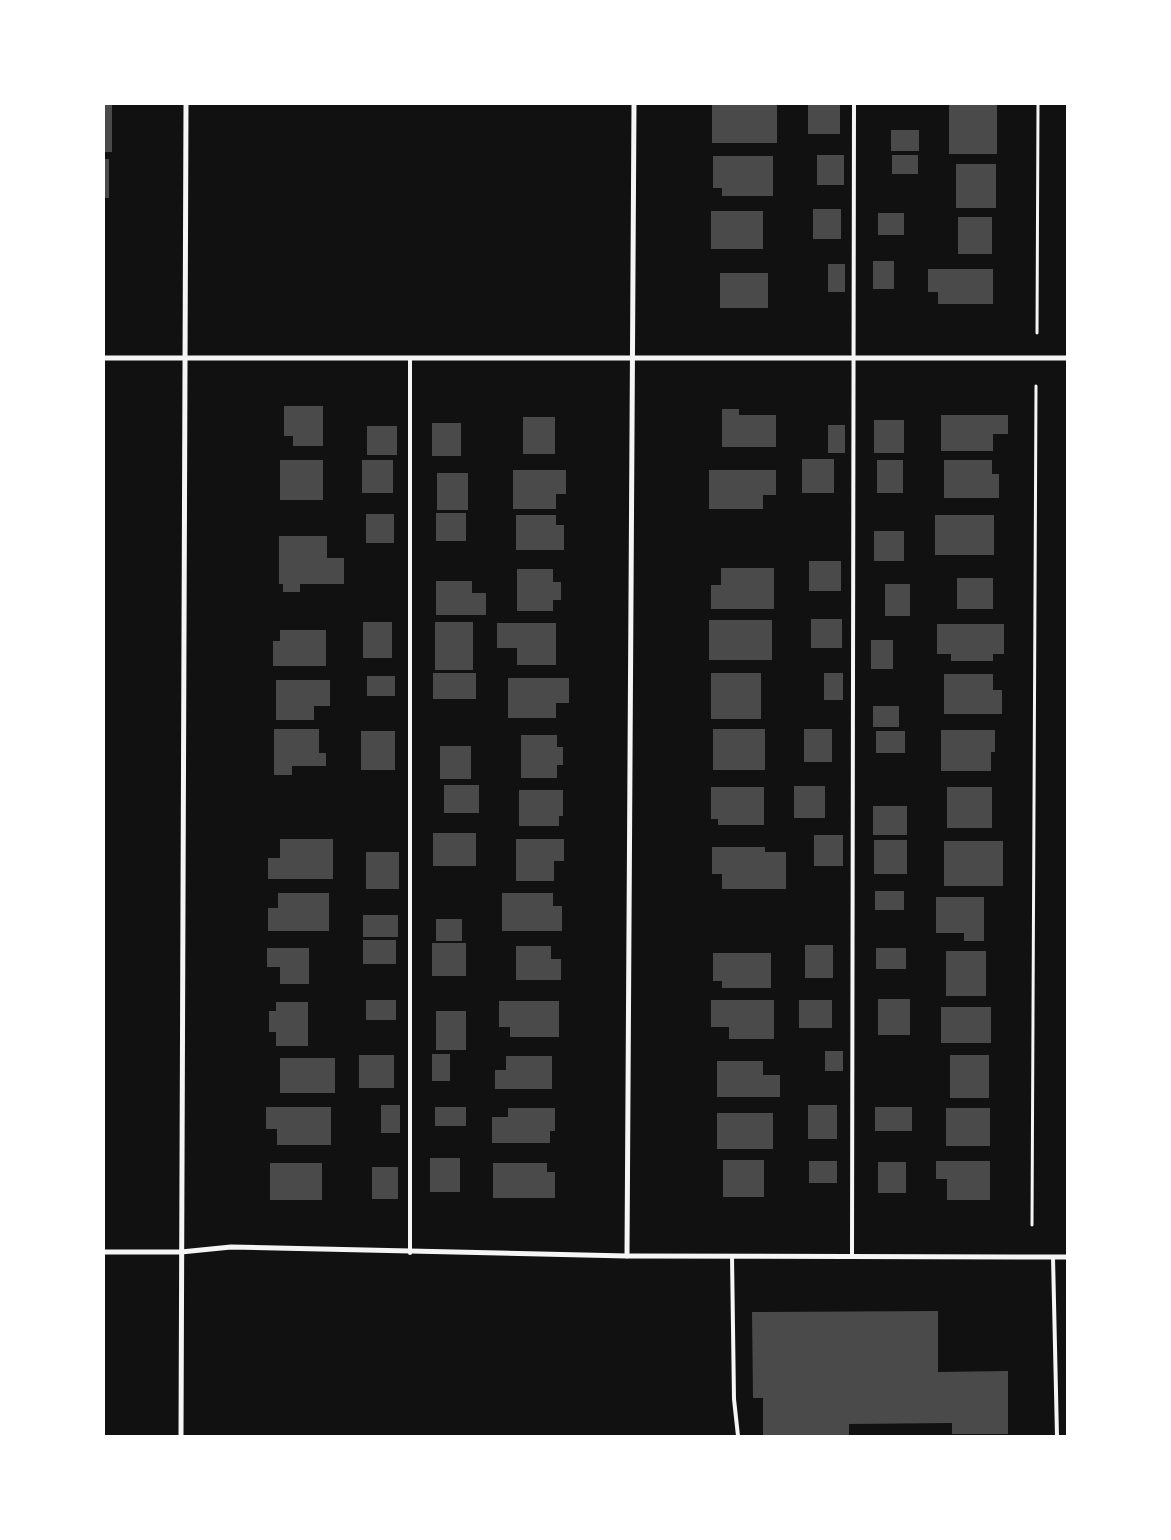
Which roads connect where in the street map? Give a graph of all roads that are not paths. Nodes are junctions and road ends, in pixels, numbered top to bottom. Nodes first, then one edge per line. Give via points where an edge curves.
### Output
1 (186, 104) edge
2 (634, 104) edge
3 (854, 104) edge
4 (104, 358) edge
5 (185, 358) junction
6 (410, 358) junction
7 (632, 358) junction
8 (855, 358) junction
9 (1067, 358) edge
10 (104, 1252) edge
11 (181, 1252) junction
12 (410, 1253) junction
13 (627, 1256) junction
14 (732, 1256) junction
15 (852, 1256) junction
16 (1053, 1257) junction
17 (1067, 1257) edge
18 (180, 1436) edge
19 (738, 1436) edge
20 (1057, 1436) edge

1 - 5 street
2 - 7 street
3 - 8 lane
4 - 5 street
5 - 6 street
5 - 11 street
6 - 7 street
6 - 12 lane
7 - 8 street
7 - 13 street
8 - 9 street
8 - 15 lane
10 - 11 street
11 - 12 street via 231,1247
11 - 18 street
12 - 13 street
13 - 14 street
14 - 15 street
14 - 19 lane via 734,1399
15 - 16 street
16 - 17 street
16 - 20 lane

